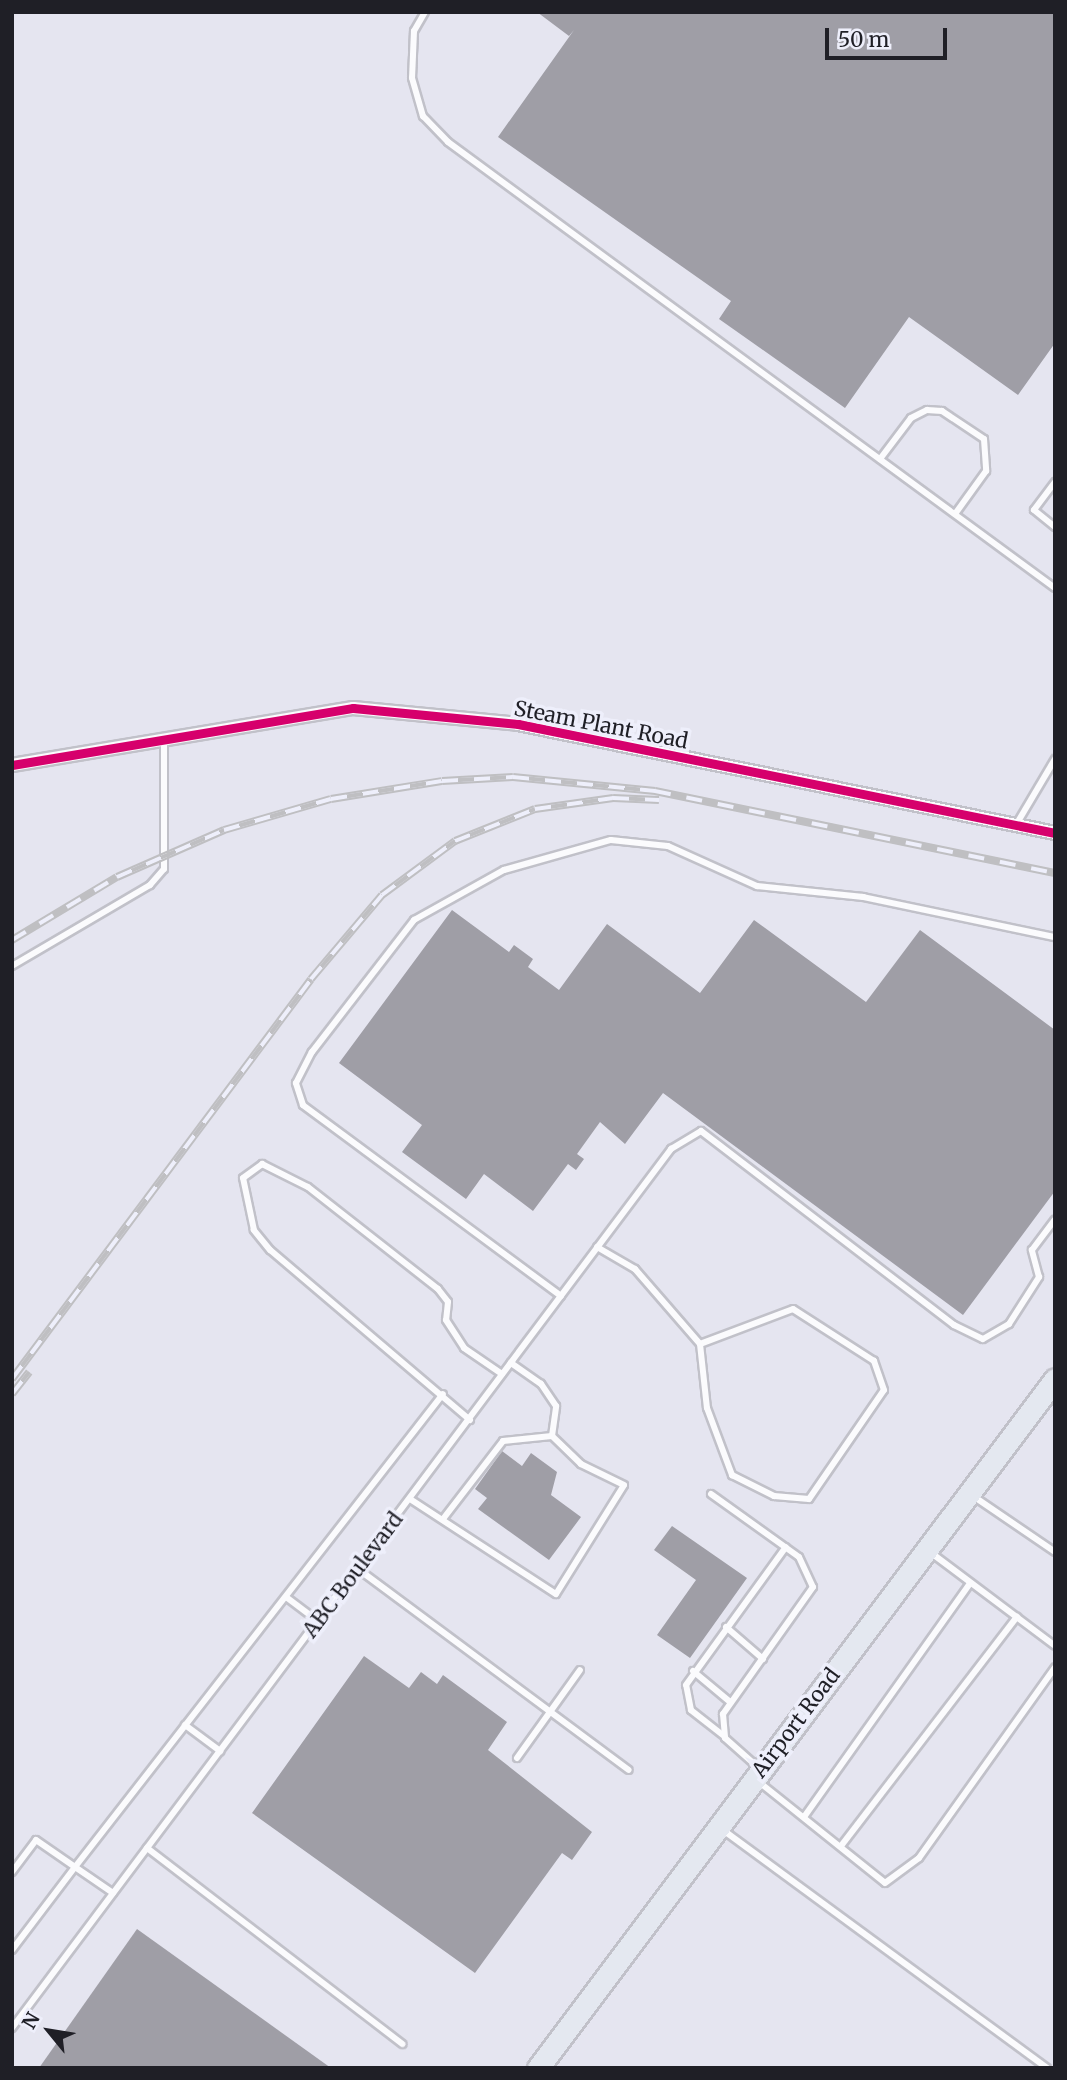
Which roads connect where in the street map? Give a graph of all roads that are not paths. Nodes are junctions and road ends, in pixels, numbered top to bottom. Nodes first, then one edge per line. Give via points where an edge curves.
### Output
1 (425, 12) edge
2 (880, 459) junction
3 (1055, 482) edge
4 (955, 514) junction
5 (1055, 527) edge
6 (1055, 588) edge
7 (164, 737) junction
8 (1055, 759) edge
9 (12, 765) edge
10 (1016, 825) junction
11 (1055, 833) edge
12 (1055, 937) edge
13 (12, 966) edge
14 (1055, 1220) edge
15 (597, 1247) junction
16 (561, 1296) junction
17 (700, 1344) junction
18 (511, 1363) junction
19 (502, 1374) junction
20 (1055, 1378) edge
21 (443, 1394) junction
22 (470, 1420) junction
23 (552, 1436) junction
24 (969, 1493) junction
25 (711, 1494) dead end
26 (410, 1499) junction
27 (443, 1519) junction
28 (786, 1548) junction
29 (926, 1549) junction
30 (1055, 1552) edge
31 (358, 1569) junction
32 (971, 1583) junction
33 (286, 1597) junction
34 (1017, 1617) junction
35 (318, 1621) junction
36 (726, 1627) junction
37 (1055, 1646) edge
38 (762, 1658) junction
39 (1055, 1667) edge
40 (580, 1670) dead end
41 (693, 1671) junction
42 (729, 1701) junction
43 (551, 1712) junction
44 (186, 1725) junction
45 (725, 1738) junction
46 (220, 1751) junction
47 (517, 1758) dead end
48 (629, 1770) dead end
49 (758, 1775) junction
50 (804, 1817) junction
51 (719, 1827) junction
52 (841, 1846) junction
53 (147, 1848) junction
54 (75, 1867) junction
55 (12, 1872) edge
56 (113, 1893) junction
57 (12, 1950) edge
58 (12, 2028) edge
59 (402, 2044) dead end
60 (538, 2068) edge
61 (1047, 2068) edge

1 - 2 lane via 414,31 412,78 423,116 448,142
2 - 4 lane
2 - 4 lane via 911,418 927,410 942,411 984,439 986,471
3 - 5 lane via 1034,510
4 - 6 lane
7 - 9 street, Steam Plant Road
7 - 10 street, Steam Plant Road via 353,708 518,724
7 - 13 lane via 159,801 164,869 150,885
8 - 10 lane
10 - 11 street, Steam Plant Road
12 - 16 lane via 863,897 757,886 668,846 611,840 504,870 414,920 312,1052 296,1083 303,1105
14 - 15 lane, ABC Boulevard via 1032,1250 1039,1277 1009,1324 983,1339 954,1325 701,1131 671,1149
15 - 16 lane, ABC Boulevard
15 - 17 lane via 635,1269
16 - 18 lane, ABC Boulevard
17 - 17 lane via 707,1408 732,1475 774,1496 809,1499 884,1390 874,1361 793,1309
18 - 19 lane, ABC Boulevard
18 - 23 lane via 541,1384 556,1406
19 - 21 lane via 464,1348 446,1320 448,1302 439,1289 308,1187 261,1164 243,1178 254,1230 270,1250
19 - 22 lane, ABC Boulevard
20 - 24 highway, Airport Road
21 - 22 lane
21 - 33 lane
22 - 26 lane, ABC Boulevard
23 - 27 lane via 503,1441
23 - 27 lane via 581,1464 624,1485 556,1594
24 - 29 highway, Airport Road
24 - 30 lane
25 - 28 lane
26 - 27 lane
26 - 31 lane, ABC Boulevard
28 - 36 lane
28 - 38 lane via 799,1557 813,1587
29 - 32 lane
29 - 49 highway, Airport Road
31 - 35 lane, ABC Boulevard
31 - 43 lane
32 - 34 lane
32 - 50 lane
33 - 35 lane
33 - 44 lane
34 - 37 lane
34 - 52 lane
35 - 46 lane, ABC Boulevard
36 - 38 lane
36 - 41 lane
38 - 42 lane
39 - 52 lane via 919,1858 885,1883
40 - 43 lane
41 - 42 lane
41 - 45 lane via 685,1699
42 - 45 lane
43 - 47 lane
43 - 48 lane
44 - 46 lane
44 - 54 lane
45 - 49 lane
46 - 53 lane, ABC Boulevard
49 - 50 lane
49 - 51 highway, Airport Road
50 - 52 lane
51 - 60 highway, Airport Road
51 - 61 lane
53 - 56 lane, ABC Boulevard
53 - 59 lane
54 - 55 lane via 36,1840
54 - 56 lane
54 - 57 lane
56 - 58 lane, ABC Boulevard

